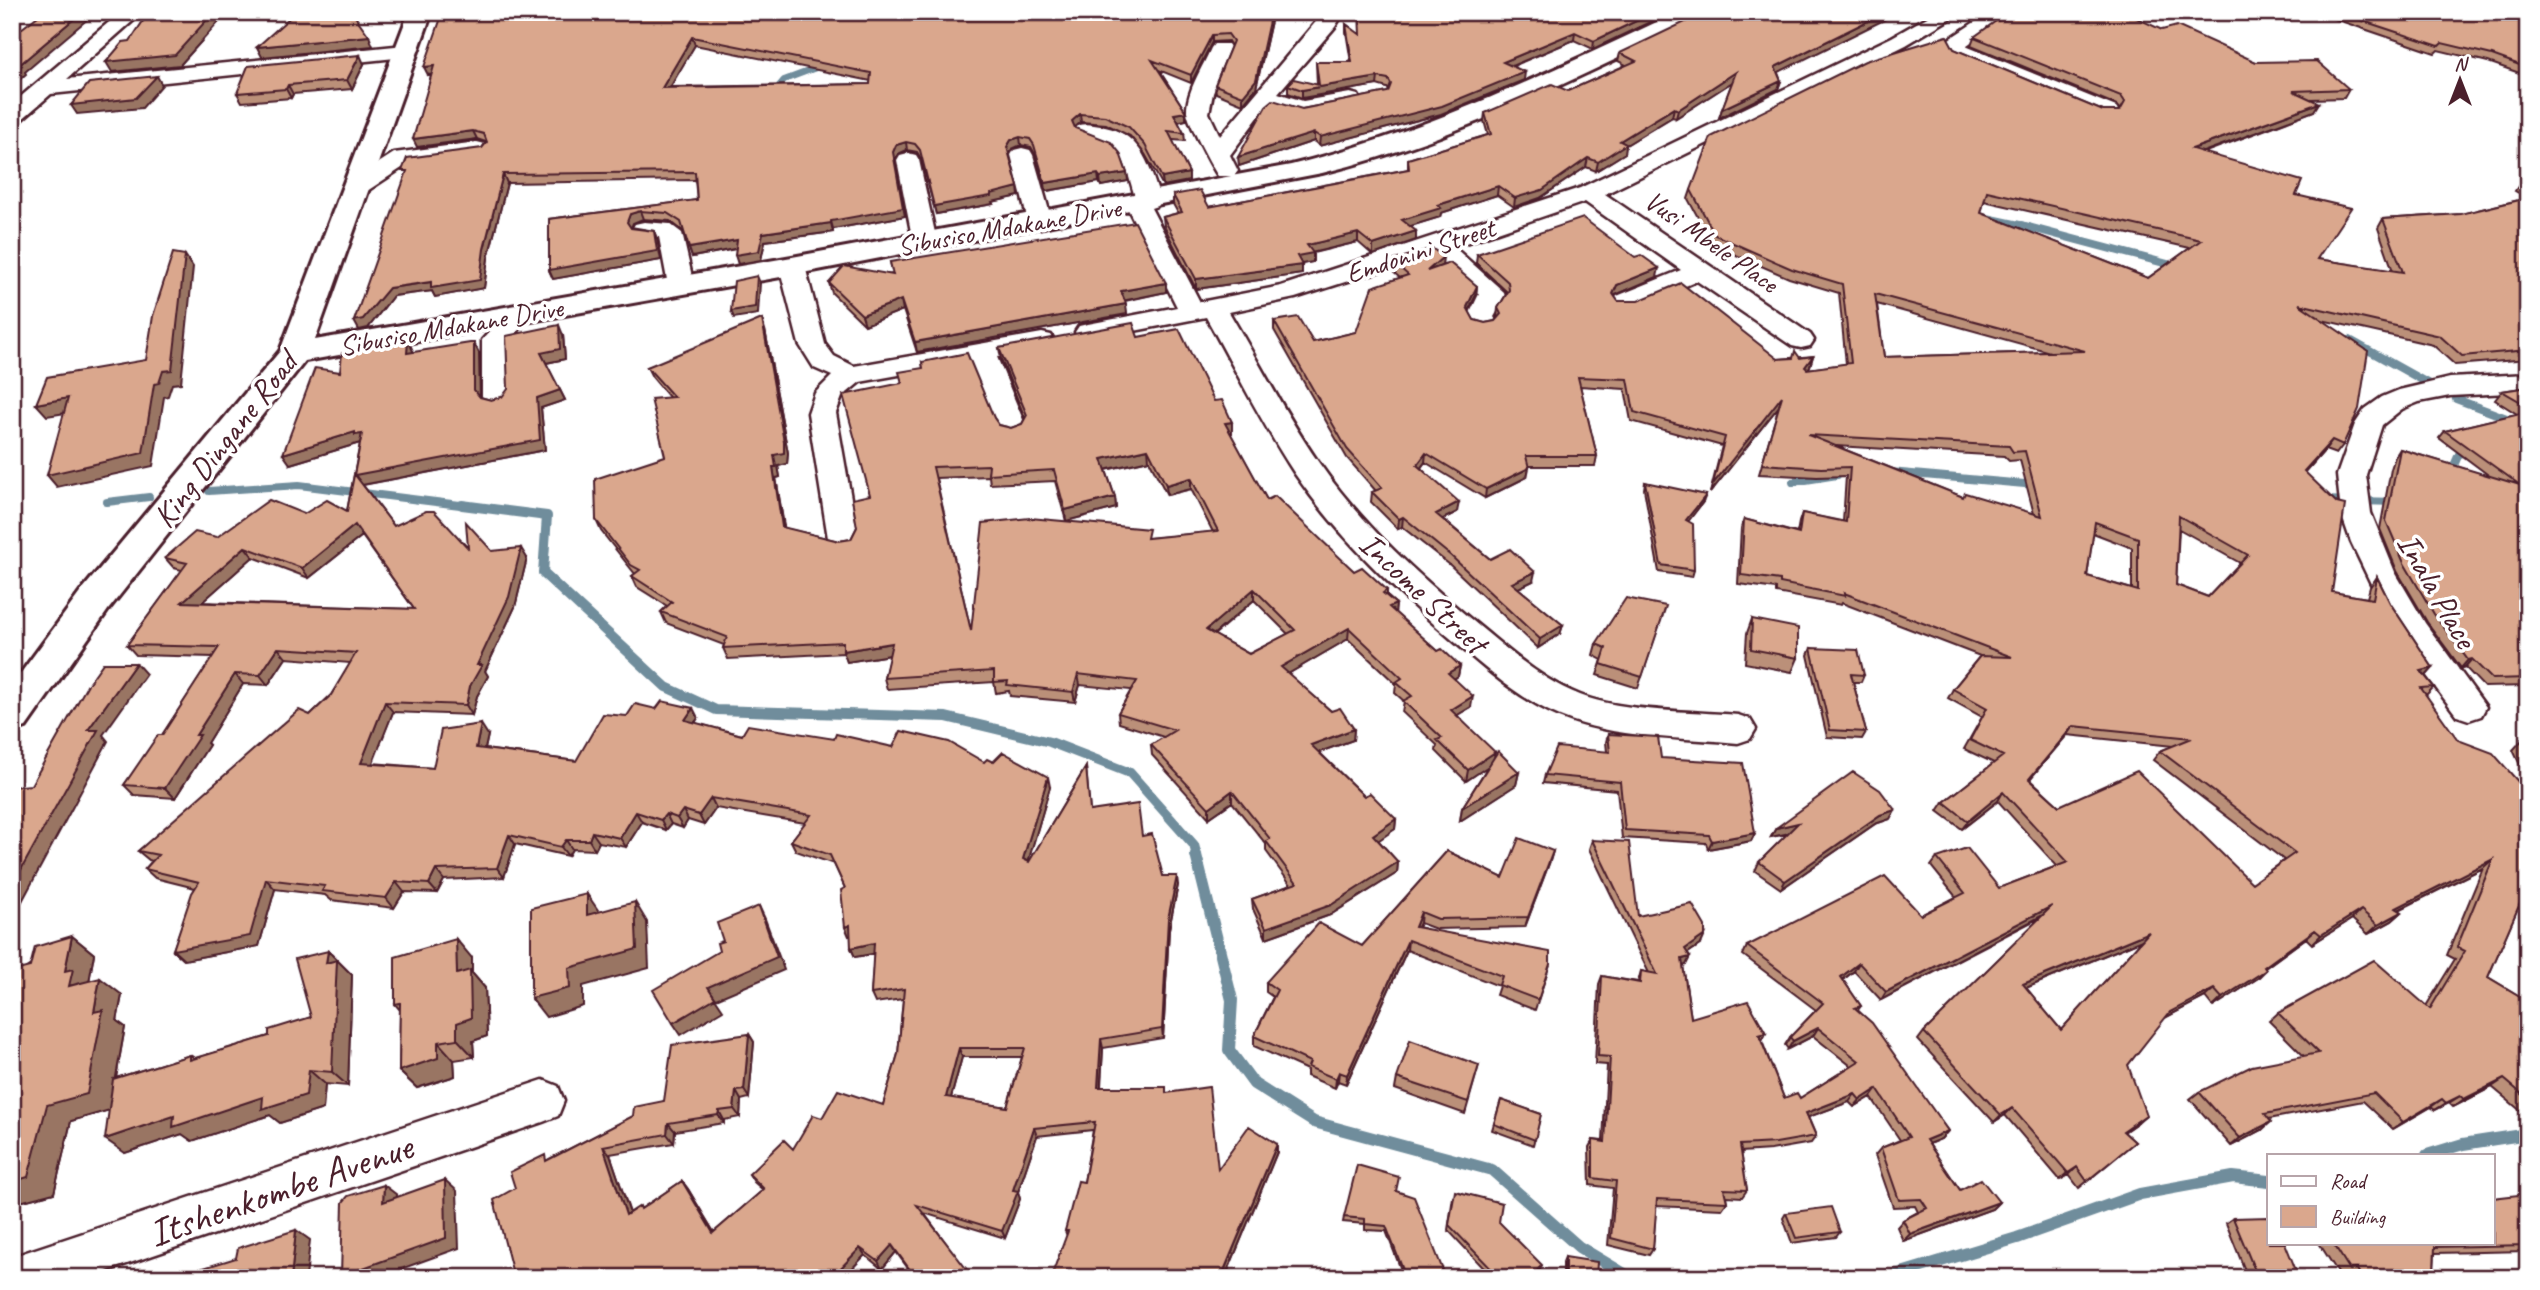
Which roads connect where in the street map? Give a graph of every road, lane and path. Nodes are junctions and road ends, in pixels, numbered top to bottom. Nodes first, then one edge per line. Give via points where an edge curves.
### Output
1 (133, 12) edge
2 (421, 12) edge
3 (1334, 12) edge
4 (1697, 12) edge
5 (1951, 12) edge
6 (2004, 12) edge
7 (1221, 47) edge
8 (405, 51) junction
9 (46, 88) junction
10 (1264, 95) junction
11 (1365, 96) edge
12 (2108, 112) edge
13 (12, 116) edge
14 (1086, 130) edge
15 (477, 149) edge
16 (1022, 155) dead end
17 (1217, 156) junction
18 (908, 160) dead end
19 (1235, 185) junction
20 (356, 188) junction
21 (1588, 193) junction
22 (1143, 202) junction
23 (1040, 221) junction
24 (644, 229) edge
25 (925, 242) junction
26 (1437, 245) junction
27 (792, 266) junction
28 (1700, 271) junction
29 (681, 285) junction
30 (1626, 302) edge
31 (1204, 311) junction
32 (521, 313) junction
33 (1484, 322) edge
34 (1801, 340) dead end
35 (981, 352) junction
36 (295, 353) junction
37 (850, 375) junction
38 (2528, 383) edge
39 (496, 399) edge
40 (1012, 426) edge
41 (843, 538) edge
42 (2469, 708) dead end
43 (12, 716) edge
44 (1738, 729) dead end
45 (543, 1101) dead end
46 (17, 1278) edge

1 - 9 street
2 - 8 street, King Dingane Road
3 - 10 street
4 - 19 street, Sibusiso Mdakane Drive via 1545,82 1373,152
5 - 21 street, Emdonini Street
6 - 12 street via 1956,43 1959,51
7 - 17 street via 1198,113
8 - 9 street
8 - 20 street, King Dingane Road
9 - 13 street
10 - 11 street via 1301,108
10 - 17 street
14 - 22 street, Income Street via 1110,132 1130,148
15 - 20 street via 402,158
16 - 23 street
17 - 19 street
18 - 25 street
19 - 22 street, Sibusiso Mdakane Drive
20 - 36 street, King Dingane Road
21 - 26 street, Emdonini Street
21 - 28 street, Vusi Mbele Place
22 - 23 street, Sibusiso Mdakane Drive
22 - 31 street, Income Street
23 - 25 street, Sibusiso Mdakane Drive
24 - 29 street via 670,233
25 - 27 street, Sibusiso Mdakane Drive
26 - 31 street, Emdonini Street via 1328,281
26 - 33 street via 1491,292 1481,317
27 - 29 street, Sibusiso Mdakane Drive
27 - 37 street via 812,344 824,362
28 - 30 street
28 - 34 street, Vusi Mbele Place
29 - 32 street, Sibusiso Mdakane Drive
31 - 35 street, Emdonini Street
31 - 44 street, Income Street via 1329,498 1428,602 1513,673 1573,707 1611,717
32 - 36 street, Sibusiso Mdakane Drive
32 - 39 street via 495,340
35 - 37 street, Emdonini Street
35 - 40 street
36 - 43 street, King Dingane Road via 95,600
37 - 41 street via 829,393 822,413
38 - 42 street, Inala Place via 2472,384 2402,398 2378,412 2365,429 2351,480 2363,531 2388,590
45 - 46 street, Itshenkombe Avenue

